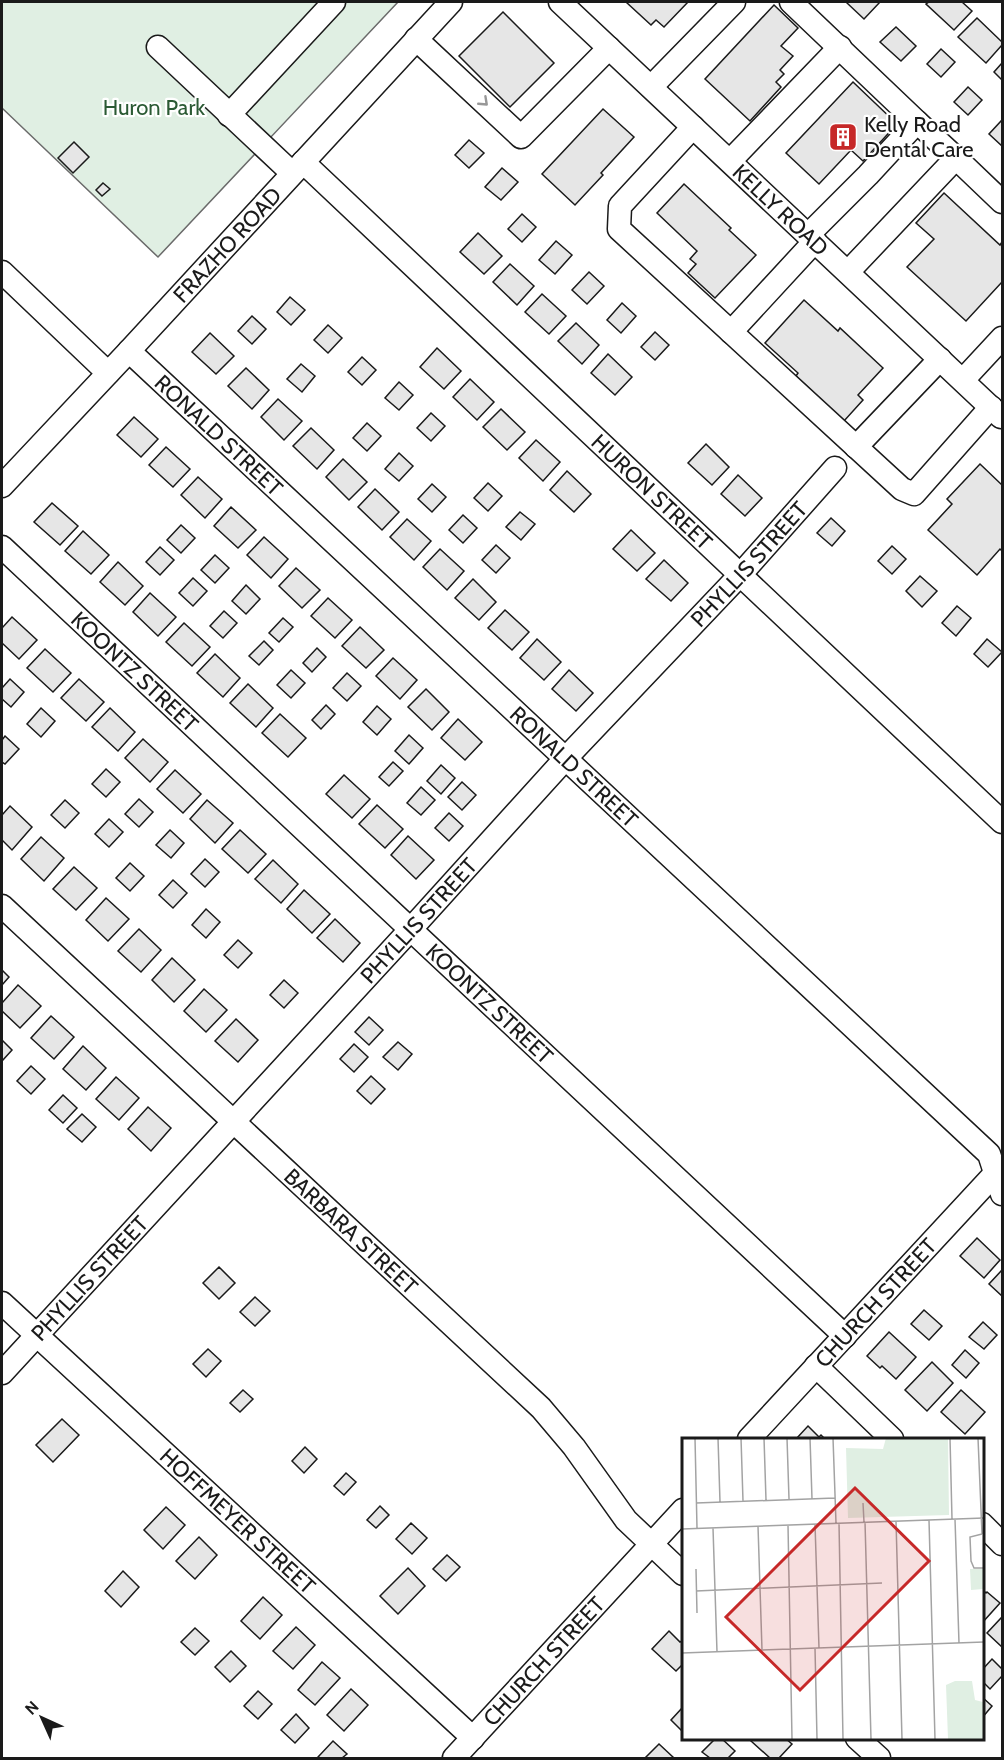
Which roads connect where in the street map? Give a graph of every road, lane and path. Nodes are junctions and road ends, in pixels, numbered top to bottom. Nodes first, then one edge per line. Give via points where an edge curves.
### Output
1 (334, 2) edge
2 (452, 2) edge
3 (560, 2) edge
4 (734, 2) edge
5 (791, 2) edge
6 (416, 39) junction
7 (158, 47) dead end
8 (840, 47) junction
9 (609, 48) junction
10 (651, 87) junction
11 (229, 115) junction
12 (917, 122) junction
13 (693, 127) junction
14 (956, 158) junction
15 (730, 161) junction
16 (297, 167) junction
17 (1002, 202) edge
18 (811, 238) junction
19 (2, 272) edge
20 (848, 272) junction
21 (731, 332) junction
22 (1002, 338) edge
23 (129, 351) junction
24 (940, 359) junction
25 (108, 373) junction
26 (963, 380) junction
27 (997, 412) edge
28 (856, 447) junction
29 (835, 468) dead end
30 (2, 486) edge
31 (2, 547) edge
32 (740, 574) junction
33 (565, 759) junction
34 (1002, 822) edge
35 (2, 906) edge
36 (410, 930) junction
37 (232, 1121) junction
38 (1000, 1178) edge
39 (2, 1303) edge
40 (35, 1335) junction
41 (845, 1336) junction
42 (816, 1366) junction
43 (2, 1373) edge
44 (750, 1438) edge
45 (891, 1438) edge
46 (682, 1511) edge
47 (983, 1526) edge
48 (1002, 1544) edge
49 (651, 1545) junction
50 (682, 1573) edge
51 (473, 1738) junction
52 (859, 1739) edge
53 (454, 1758) edge
54 (879, 1758) edge

1 - 11 street
2 - 6 street, FRAZHO ROAD
3 - 9 street, KELLY ROAD
4 - 10 street
5 - 8 street
6 -> 9 street via 521,138
6 - 16 street, FRAZHO ROAD
7 - 11 street, HURON STREET
8 - 12 street
8 - 15 street
9 - 10 street, KELLY ROAD
10 - 13 street, KELLY ROAD
11 - 16 street, HURON STREET
12 - 14 street
12 - 18 street
13 - 15 street, KELLY ROAD
13 - 21 street via 620,207 619,229
14 - 17 street
14 - 20 street
15 - 18 street, KELLY ROAD
16 - 23 street, FRAZHO ROAD
16 - 32 street, HURON STREET
18 - 20 street, KELLY ROAD
18 - 21 street
19 - 25 street
20 - 24 street, KELLY ROAD
21 - 28 street
22 - 26 street
23 - 25 street, FRAZHO ROAD
23 - 33 street, RONALD STREET
24 - 26 street, KELLY ROAD
24 - 28 street
25 - 30 street, FRAZHO ROAD
26 - 27 street, KELLY ROAD
27 - 28 street via 914,494 902,489
29 - 32 street, PHYLLIS STREET
31 - 36 street, KOONTZ STREET
32 - 33 street, PHYLLIS STREET
32 - 34 street, HURON STREET
33 - 36 street, PHYLLIS STREET
33 - 38 street, RONALD STREET via 988,1154
35 - 37 street, BARBARA STREET
36 - 37 street, PHYLLIS STREET
36 - 41 street, KOONTZ STREET
37 - 40 street, PHYLLIS STREET
37 - 49 street, BARBARA STREET via 541,1408 626,1520
38 - 41 street, CHURCH STREET
39 - 40 street, HOFFMEYER STREET
40 - 43 street, PHYLLIS STREET
40 - 51 street, HOFFMEYER STREET
41 - 42 street, CHURCH STREET
42 - 44 street, CHURCH STREET
42 - 45 street
46 - 49 street, CHURCH STREET
47 - 48 street
49 - 50 street, BARBARA STREET
49 - 51 street, CHURCH STREET
51 - 53 street, CHURCH STREET
52 - 54 street

